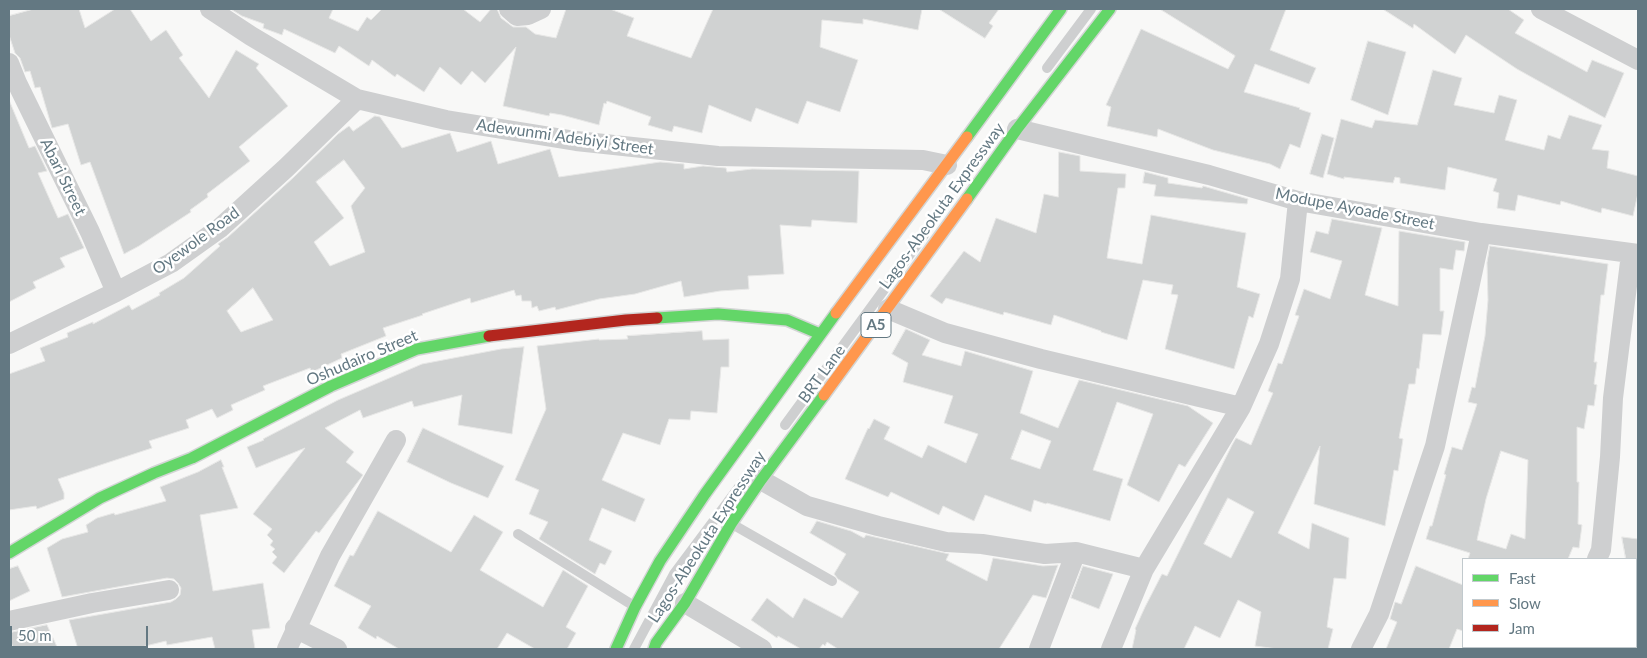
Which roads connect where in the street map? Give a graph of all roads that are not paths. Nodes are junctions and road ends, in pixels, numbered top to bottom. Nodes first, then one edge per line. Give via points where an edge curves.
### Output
1 (210, 9) edge
2 (509, 9) edge
3 (540, 9) edge
4 (1061, 9) edge
5 (1091, 9) edge
6 (1110, 9) edge
7 (1541, 9) edge
8 (1638, 60) edge
9 (9, 63) edge
10 (1040, 79) dead end
11 (356, 99) junction
12 (1017, 129) junction
13 (947, 165) junction
14 (1298, 201) junction
15 (928, 230) dead end
16 (1481, 233) junction
17 (1635, 254) edge
18 (116, 292) junction
19 (888, 309) junction
20 (820, 334) junction
21 (9, 344) edge
22 (1241, 407) junction
23 (781, 431) dead end
24 (396, 440) dead end
25 (756, 476) junction
26 (731, 524) junction
27 (518, 534) dead end
28 (1076, 552) junction
29 (9, 553) edge
30 (1597, 558) edge
31 (1144, 569) junction
32 (832, 581) dead end
33 (169, 590) dead end
34 (685, 603) junction
35 (635, 607) junction
36 (9, 621) edge
37 (296, 628) junction
38 (658, 646) edge
39 (287, 649) edge
40 (338, 649) edge
41 (616, 649) edge
42 (634, 649) edge
43 (762, 649) edge
44 (1039, 649) edge
45 (1111, 649) edge
46 (1361, 649) edge

1 - 11 street, Adewunmi Adebiyi Street
2 - 3 street via 517,16
4 - 13 main road, Lagos-Abeokuta Expressway / A5
5 - 10 lane
6 - 12 main road, Lagos-Abeokuta Expressway / A5
7 - 8 street
9 - 18 street, Abari Street
11 - 13 street, Adewunmi Adebiyi Street via 446,120 576,141 718,156 923,160
11 - 18 street, Oyewole Road via 220,228 171,263
12 - 14 street, Modupe Ayoade Street via 1209,174
12 - 19 main road, Lagos-Abeokuta Expressway / A5
13 - 20 main road, Lagos-Abeokuta Expressway / A5
14 - 16 street, Modupe Ayoade Street
14 - 22 street via 1290,280 1269,344
15 - 23 lane, BRT Lane
16 - 17 street, Modupe Ayoade Street
16 - 46 street via 1435,446 1379,614
17 - 30 street via 1613,398 1601,550
18 - 21 street, Oyewole Road
19 - 22 street via 946,333
19 - 25 main road, Lagos-Abeokuta Expressway / A5
20 - 29 main road, Oshudairo Street via 787,320 718,314 499,334 417,349 331,386 192,458 100,498
20 - 35 main road, Lagos-Abeokuta Expressway / A5 via 705,494 660,561
22 - 31 street
24 - 37 street via 330,556
25 - 26 main road, Lagos-Abeokuta Expressway / A5
25 - 28 street via 807,506 878,526 946,542 1045,554
25 - 42 lane via 674,574
26 - 32 lane
26 - 34 main road, Lagos-Abeokuta Expressway / A5
27 - 35 lane
28 - 31 street
28 - 44 street
31 - 45 street
33 - 36 street
34 - 38 main road, Lagos-Abeokuta Expressway / A5
34 - 43 street
35 - 41 main road, Lagos-Abeokuta Expressway / A5
37 - 39 street
37 - 40 street

